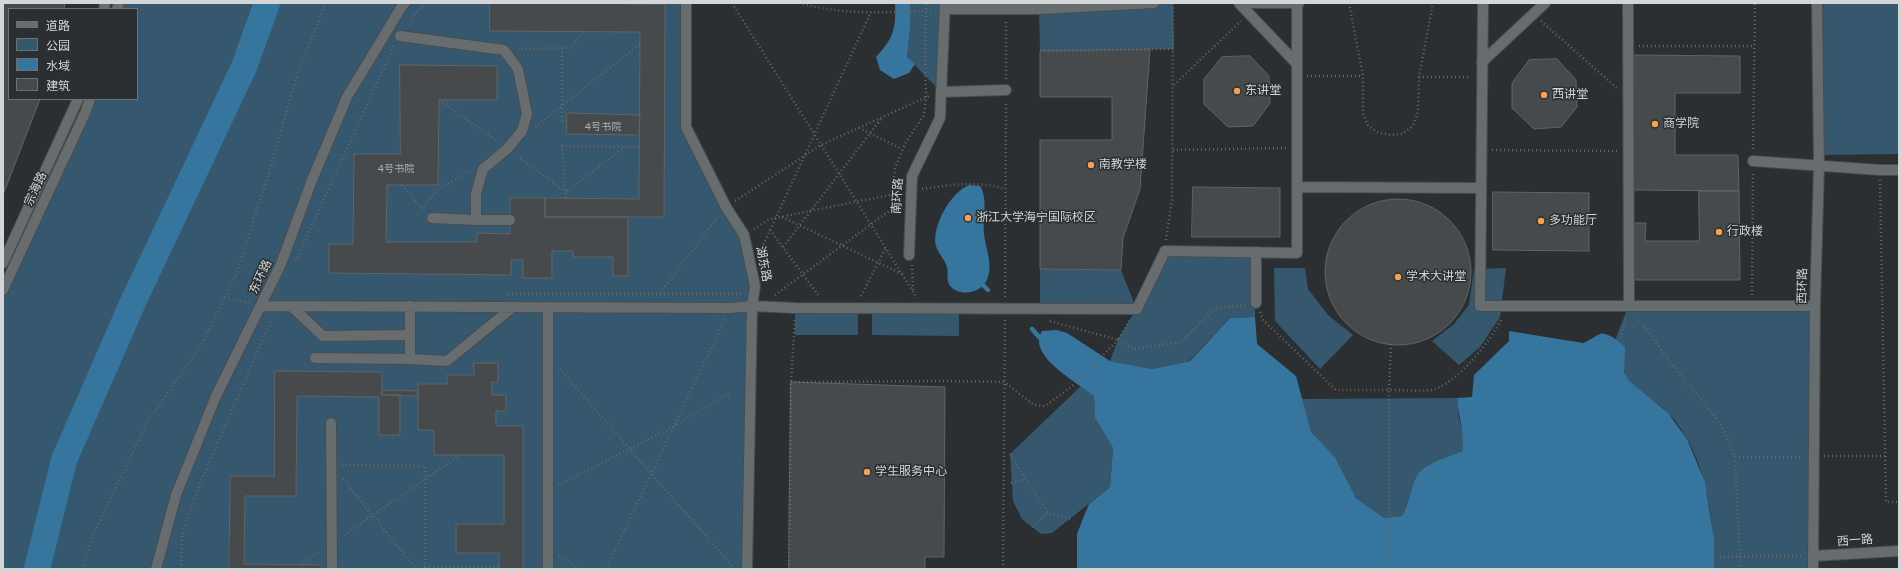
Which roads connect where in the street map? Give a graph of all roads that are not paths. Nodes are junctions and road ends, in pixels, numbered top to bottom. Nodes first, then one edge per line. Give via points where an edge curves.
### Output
1 (405, 3) edge
2 (686, 3) edge
3 (1154, 3) edge
4 (1238, 3) edge
5 (1244, 3) edge
6 (1298, 3) edge
7 (1483, 3) edge
8 (1545, 3) edge
9 (1628, 3) edge
10 (1817, 3) edge
11 (945, 6) edge
12 (400, 36) road end
13 (1482, 62) junction
14 (1297, 64) junction
15 (1006, 90) road end
16 (941, 92) junction
17 (78, 100) edge
18 (90, 100) edge
19 (1753, 161) dead end
20 (1819, 166) junction
21 (1899, 170) edge
22 (1297, 187) junction
23 (1481, 188) junction
24 (432, 218) dead end
25 (476, 220) junction
26 (510, 220) dead end
27 (1256, 252) junction
28 (909, 255) road end
29 (3, 263) edge
30 (3, 290) edge
31 (1256, 303) road end
32 (1629, 305) junction
33 (262, 306) junction
34 (291, 306) junction
35 (410, 306) junction
36 (752, 306) junction
37 (1815, 306) junction
38 (513, 307) junction
39 (548, 307) junction
40 (410, 335) junction
41 (315, 358) dead end
42 (410, 359) junction
43 (331, 423) dead end
44 (1899, 551) edge
45 (1813, 556) junction
46 (156, 569) edge
47 (332, 569) edge
48 (548, 569) edge
49 (747, 569) edge
50 (1813, 569) edge

1 - 33 street, 东环路 via 347,97
2 - 36 street, 湖东路 via 686,127 726,207 744,235 755,286
3 - 11 street via 1039,9
4 - 14 street
5 - 6 street
6 - 14 street
7 - 13 street
8 - 13 street
9 - 32 street
10 - 20 street, 西环路
11 - 16 street, 南环路
12 - 25 street via 504,50 518,69 527,114 522,131 507,149 483,169 476,193
13 - 23 street
14 - 22 street
15 - 16 street
16 - 28 street, 南环路 via 940,118 912,176
17 - 29 street
18 - 30 street, 宗海路
19 - 20 street
20 - 21 street
20 - 37 street, 西环路
22 - 23 street
22 - 27 street via 1297,253
23 - 32 street via 1480,306
24 - 25 street
25 - 26 street
27 - 31 street
27 - 36 street via 1165,251 1137,309
32 - 37 street
33 - 34 street
33 - 46 street, 东环路 via 216,396 176,495
34 - 35 street
34 - 40 street via 322,336
35 - 38 street
35 - 40 street
36 - 39 street
36 - 49 street, 湖东路
37 - 45 street, 西环路
38 - 39 street
38 - 42 street via 447,361
39 - 48 street
40 - 42 street
41 - 42 street
43 - 47 street
44 - 45 street, 西一路
45 - 50 street, 西环路

